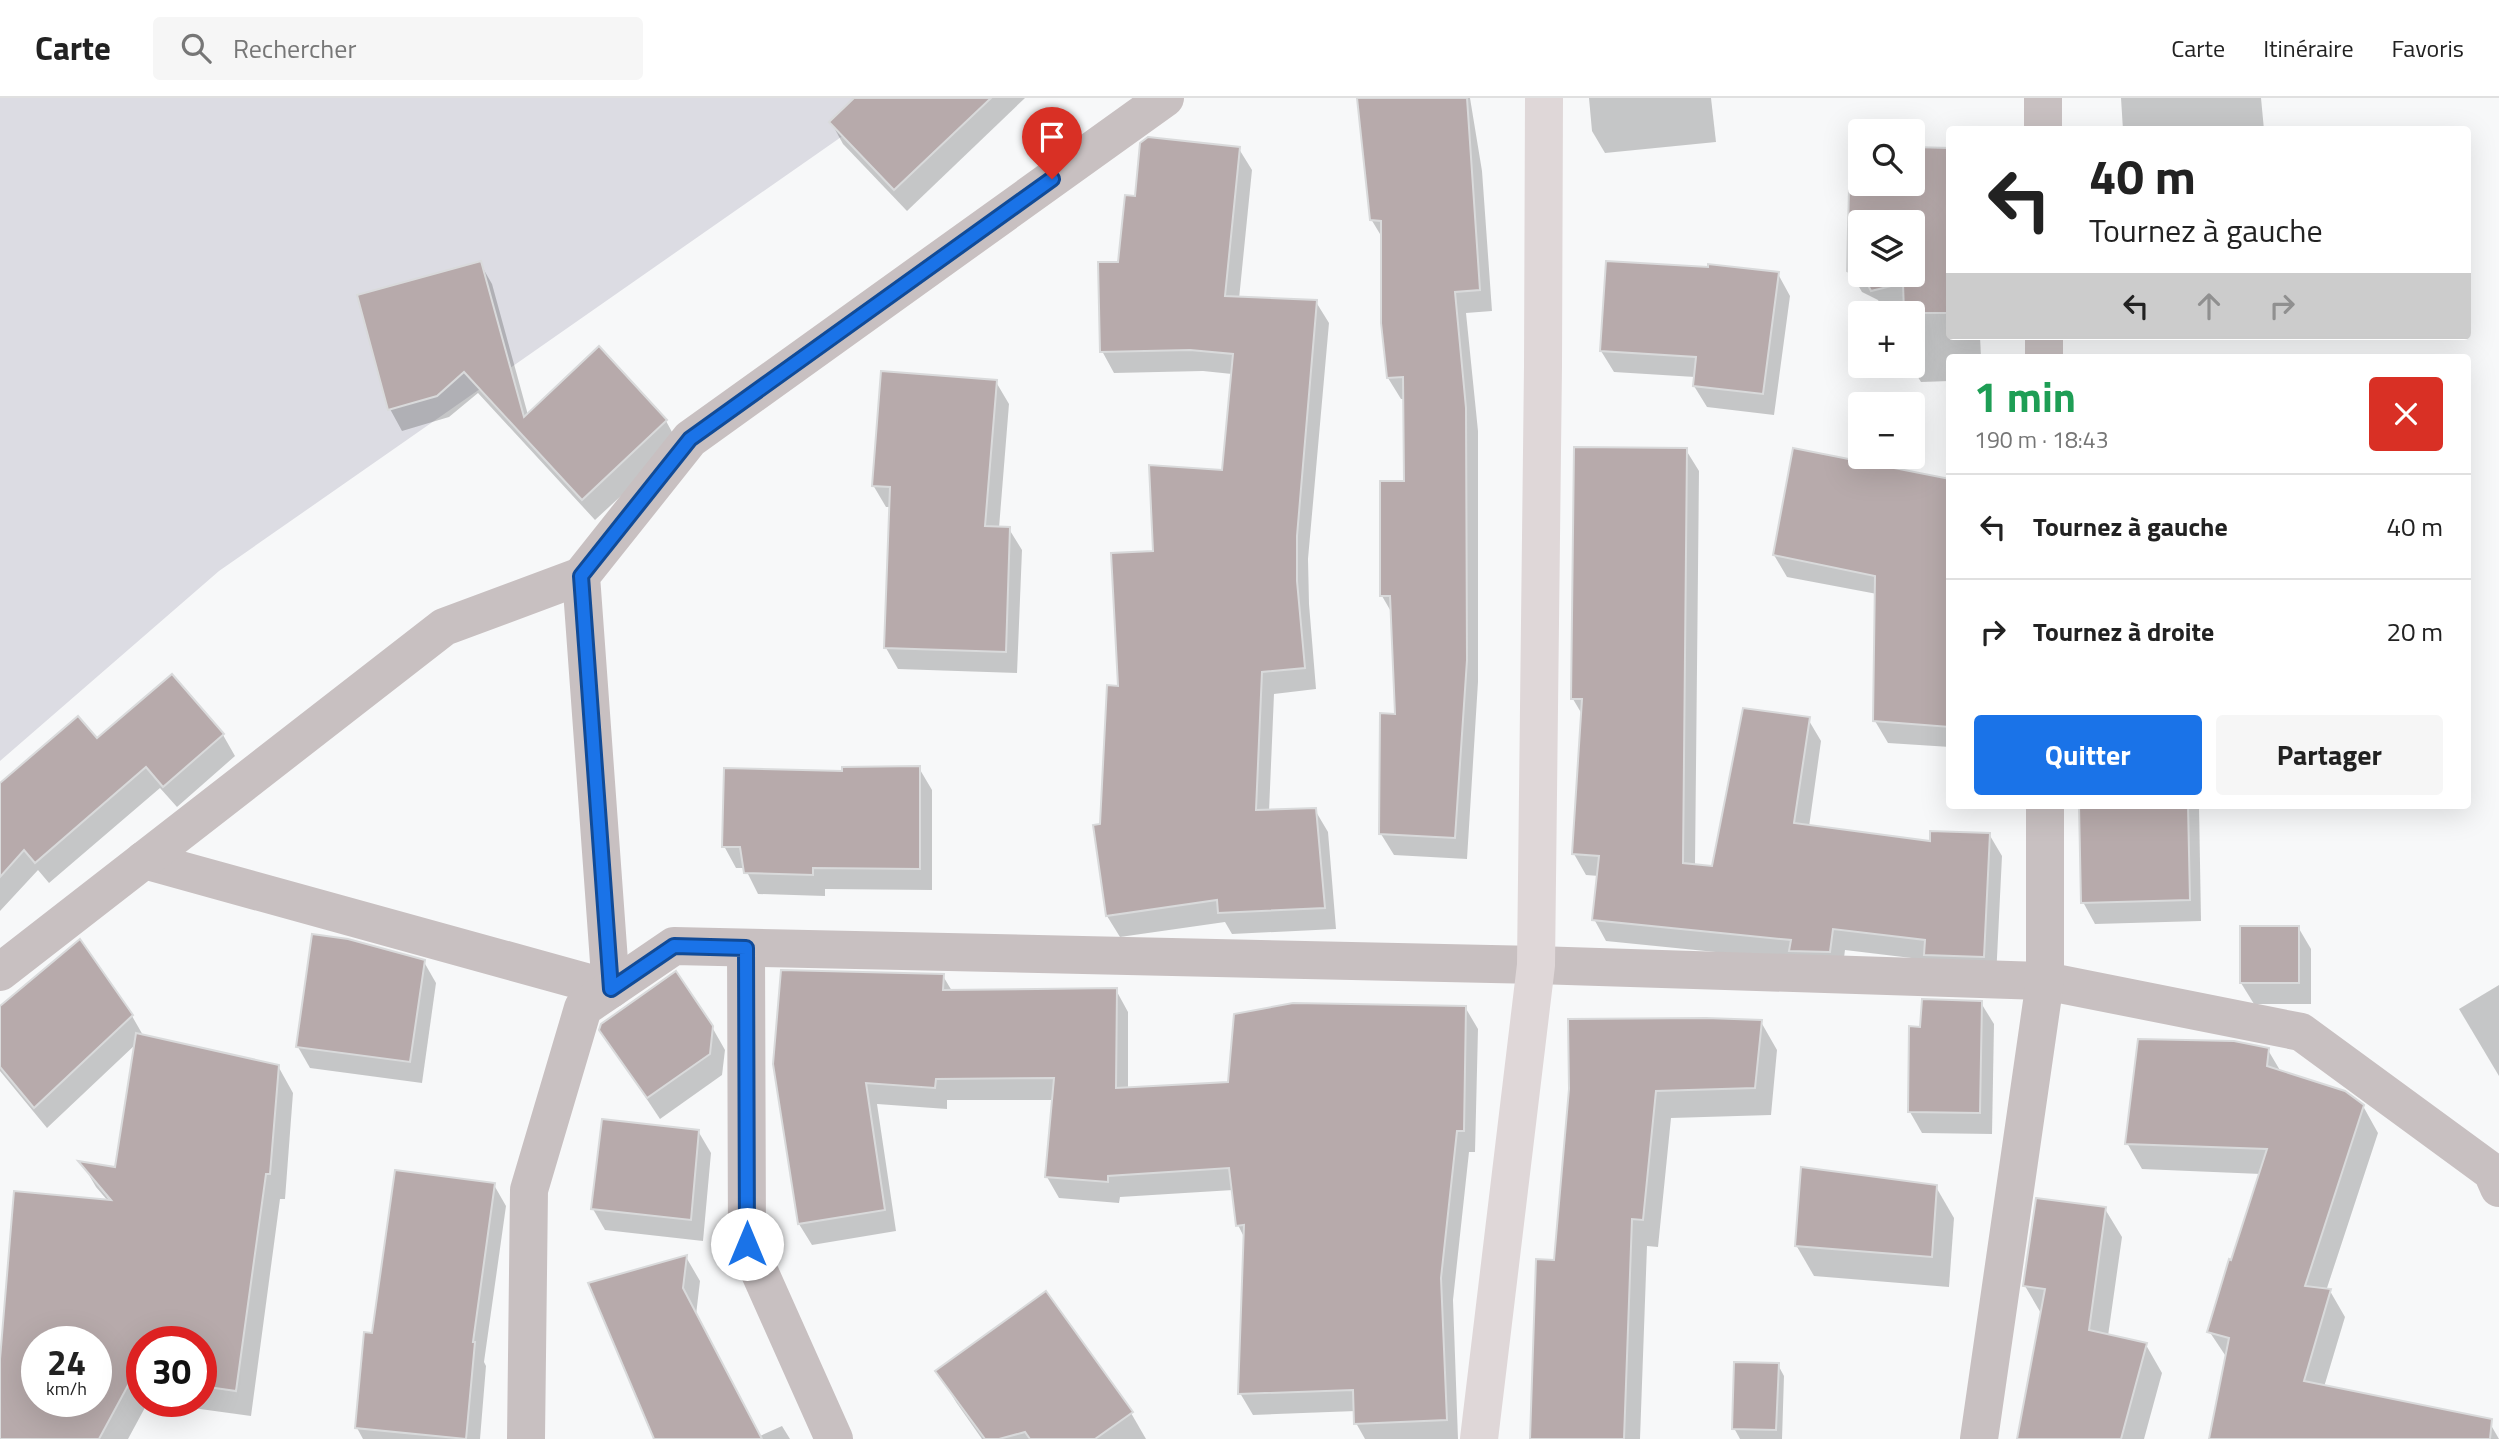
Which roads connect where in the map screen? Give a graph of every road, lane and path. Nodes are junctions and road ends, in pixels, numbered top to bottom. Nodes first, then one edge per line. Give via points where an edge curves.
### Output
1 (1165, 98) edge
2 (1544, 98) edge
3 (2043, 98) edge
4 (2043, 126) edge
5 (581, 576) junction
6 (2045, 809) edge
7 (144, 860) junction
8 (746, 948) junction
9 (1536, 965) junction
10 (0, 972) edge
11 (2045, 981) junction
12 (611, 989) junction
13 (2499, 1188) edge
14 (526, 1439) edge
15 (834, 1439) edge
16 (1479, 1439) edge
17 (1979, 1439) edge

1 - 5 street via 690,439
2 - 9 main road
3 - 4 street
5 - 7 street via 444,627
5 - 12 street
6 - 11 street
7 - 10 street
7 - 12 street
8 - 9 street
8 - 12 street via 674,946
8 - 15 street via 747,1244
9 - 11 street
9 - 16 main road
11 - 13 street via 2301,1032 2492,1171
11 - 17 street
12 - 14 street via 583,1008 529,1190

